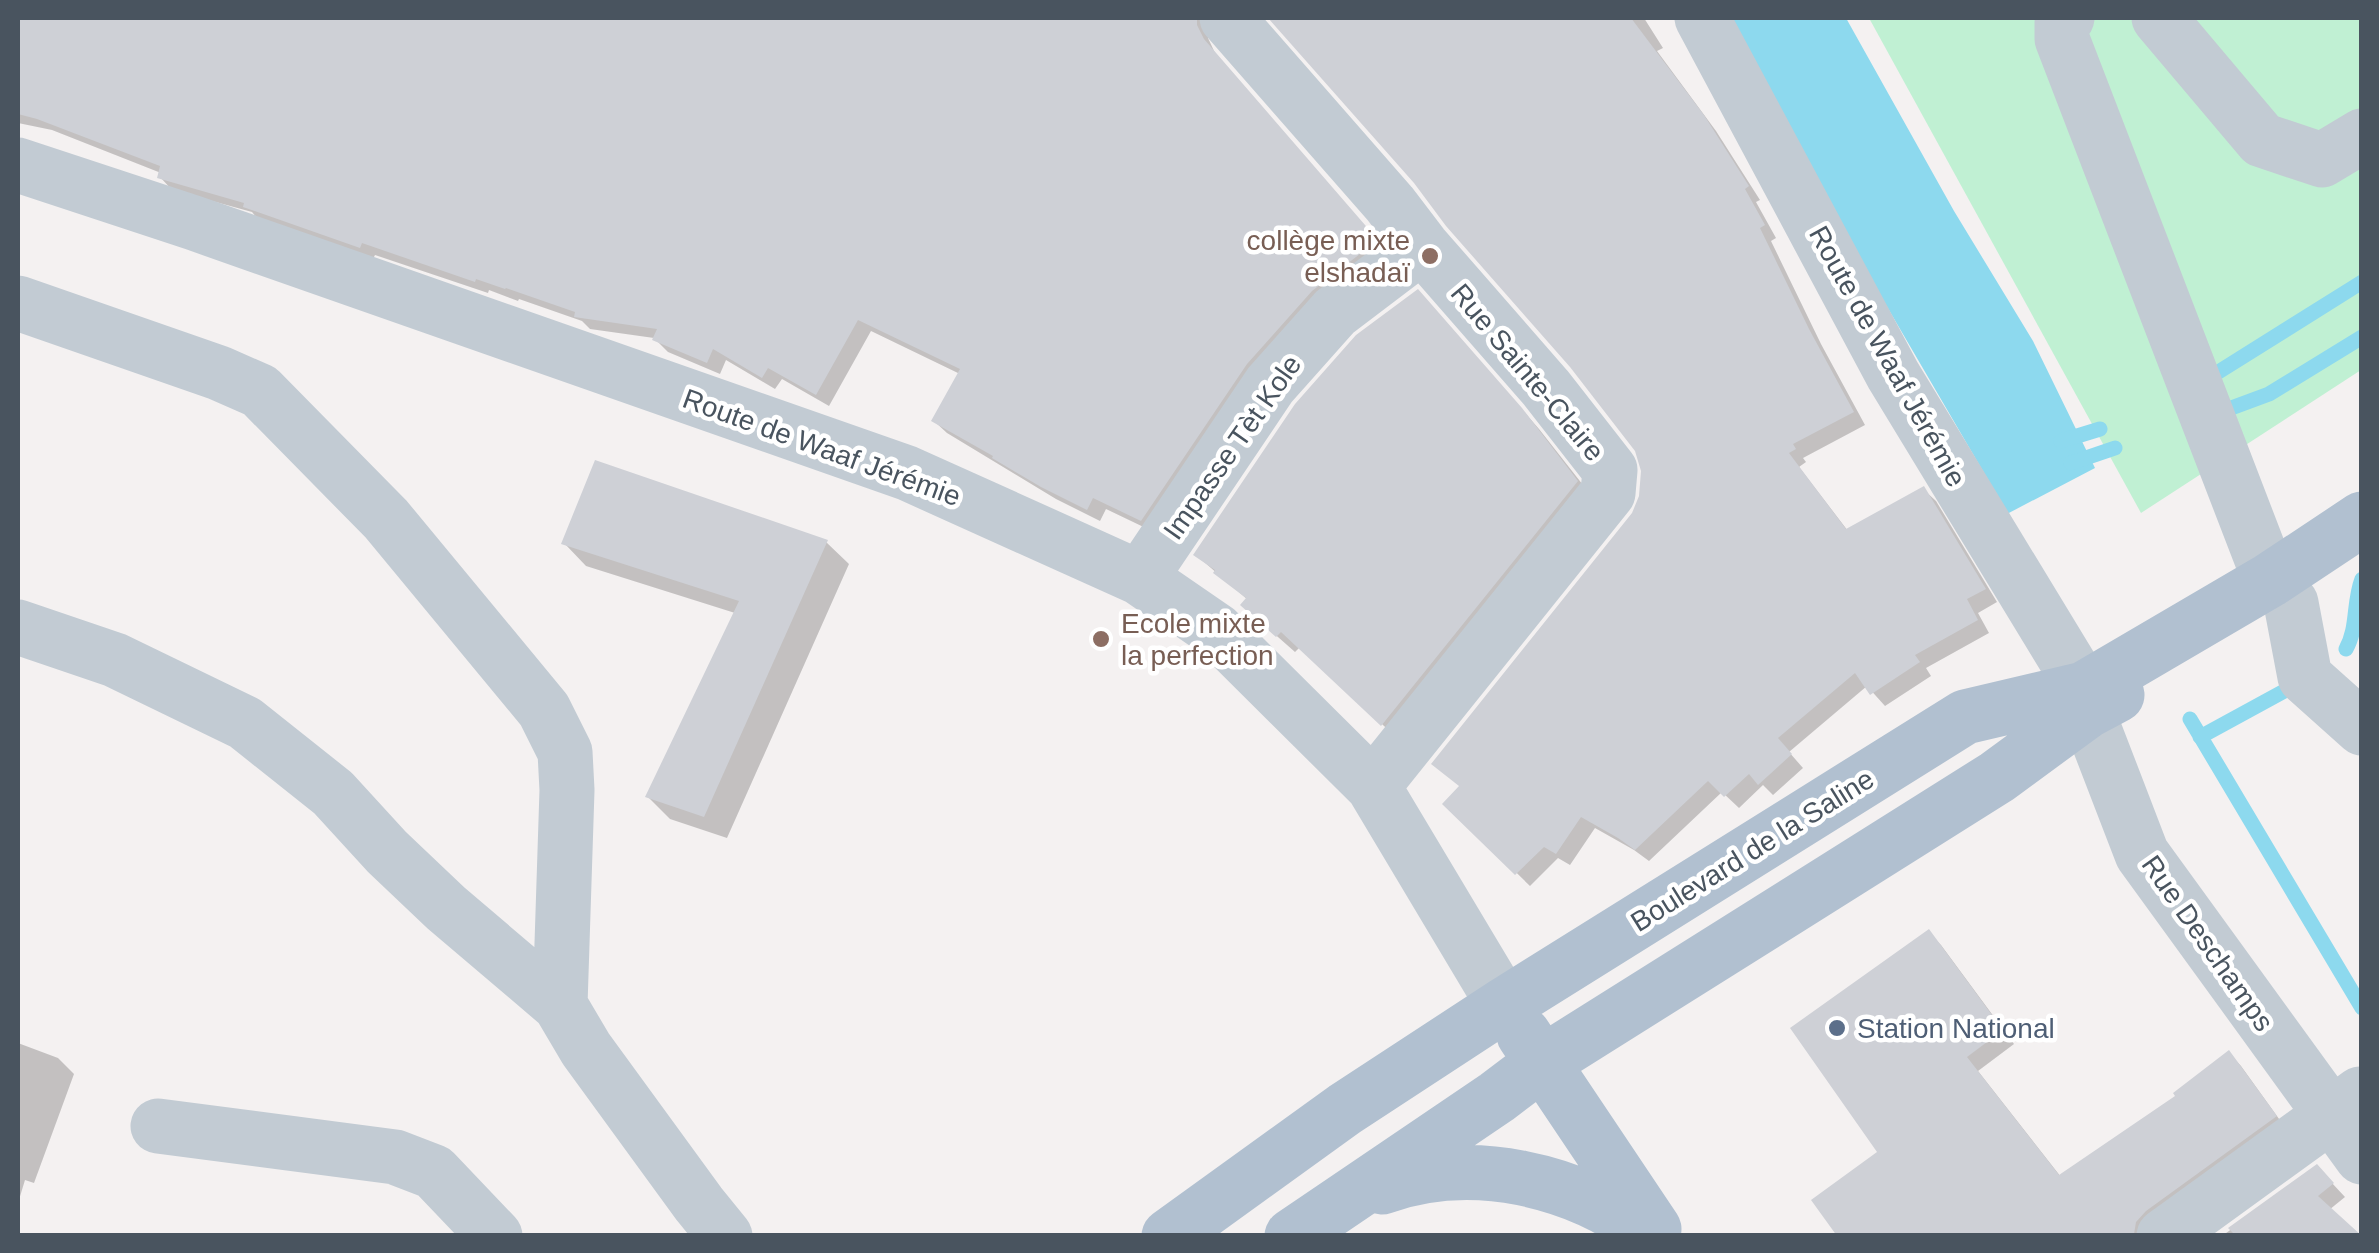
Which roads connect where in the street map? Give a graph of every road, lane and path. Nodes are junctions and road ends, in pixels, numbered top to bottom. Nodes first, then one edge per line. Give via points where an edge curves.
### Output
1 (1227, 18) edge
2 (1702, 18) edge
3 (2067, 18) edge
4 (2159, 18) edge
5 (2362, 136) edge
6 (18, 165) edge
7 (1422, 246) junction
8 (18, 302) edge
9 (2362, 520) edge
10 (2362, 554) edge
11 (1140, 578) junction
12 (2280, 592) junction
13 (18, 627) edge
14 (2086, 700) junction
15 (2362, 728) edge
16 (1374, 786) junction
17 (560, 1005) junction
18 (1504, 1005) junction
19 (1542, 1062) junction
20 (2351, 1122) edge
21 (158, 1126) dead end
22 (1346, 1200) junction
23 (496, 1236) edge
24 (725, 1236) edge
25 (1169, 1236) edge
26 (1292, 1236) edge
27 (1650, 1236) edge
28 (1658, 1236) edge
29 (2164, 1236) edge

1 - 7 street, Rue Sainte-Claire
2 - 14 street, Route de Waaf Jérémie via 1893,376
3 - 12 street via 2062,40
4 - 5 street via 2262,140 2322,160
6 - 11 street, Route de Waaf Jérémie via 906,473
7 - 11 street, Impasse Tèt Kole via 1335,312 1270,385
7 - 16 street, Rue Sainte-Claire via 1610,470 1608,493
8 - 17 street via 260,391 386,519 544,710 565,752
9 - 12 main road, Boulevard de la Saline
10 - 12 main road, Boulevard de la Saline
11 - 16 street, Route de Waaf Jérémie via 1217,631
12 - 14 main road, Boulevard de la Saline
12 - 15 street via 2306,677
13 - 17 street via 115,660 245,722 333,793 446,908
14 - 18 main road, Boulevard de la Saline via 1965,717
14 - 19 main road, Boulevard de la Saline via 1997,777
14 - 20 street, Rue Deschamps via 2142,854
16 - 18 street, Route de Waaf Jérémie
17 - 24 street
18 - 19 main road
18 - 25 main road, Boulevard de la Saline
19 - 22 main road, Boulevard de la Saline
19 - 28 main road
20 - 29 street
21 - 23 street via 394,1157 434,1172
22 - 26 main road, Boulevard de la Saline
22 - 27 main road via 1392,1183 1490,1173 1585,1196

